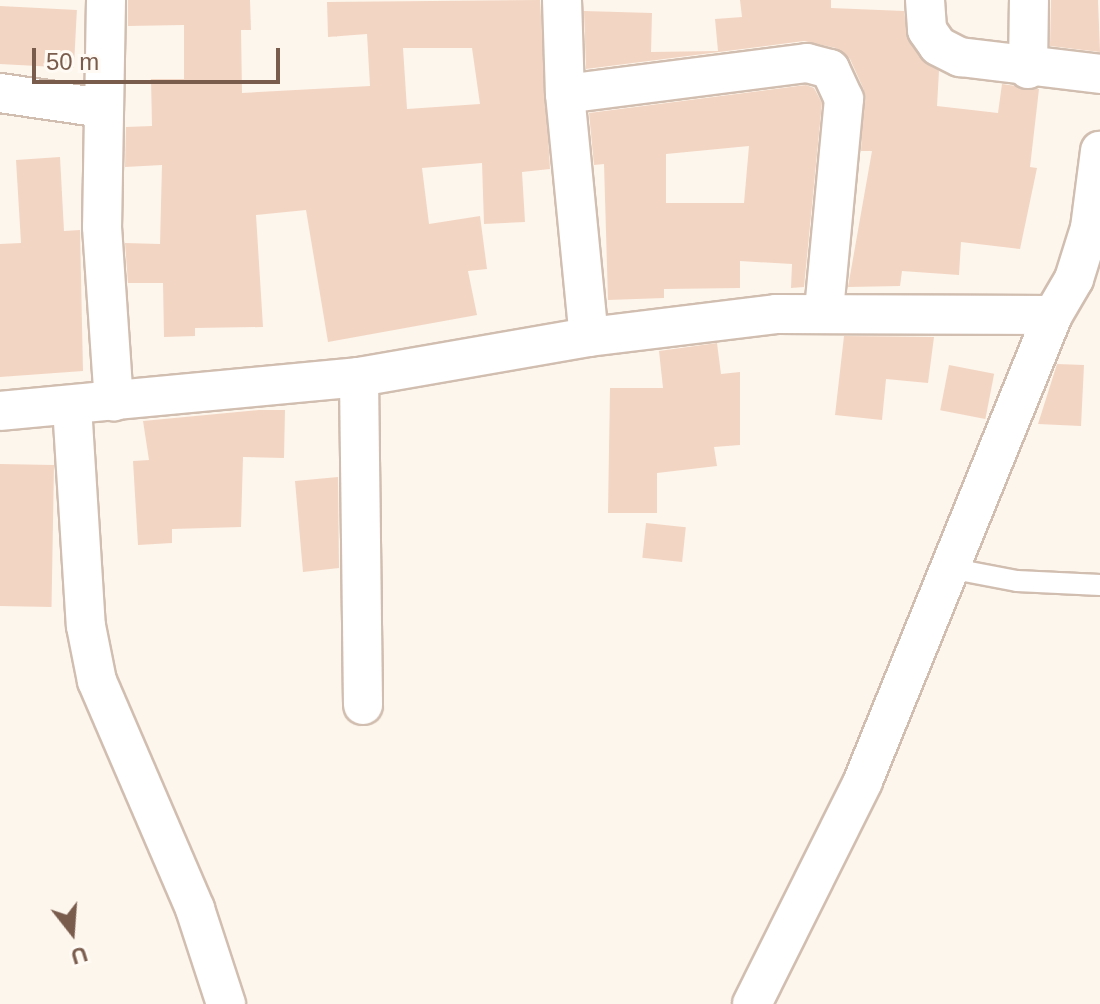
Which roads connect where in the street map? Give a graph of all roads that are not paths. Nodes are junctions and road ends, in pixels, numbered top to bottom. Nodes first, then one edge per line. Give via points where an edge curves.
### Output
1 (106, 0) edge
2 (562, 0) edge
3 (925, 0) edge
4 (1029, 0) edge
5 (1028, 69) junction
6 (1100, 74) edge
7 (0, 93) edge
8 (565, 94) junction
9 (103, 108) junction
10 (1100, 151) edge
11 (824, 311) junction
12 (1053, 315) junction
13 (589, 337) junction
14 (359, 377) junction
15 (114, 402) junction
16 (72, 406) junction
17 (0, 411) edge
18 (954, 569) junction
19 (1100, 585) edge
20 (363, 705) dead end
21 (226, 1004) edge
22 (752, 1004) edge

1 - 9 street
2 - 8 street
3 - 5 street via 927,30 938,46 960,57
4 - 5 street
5 - 6 street
7 - 9 street
8 - 11 street via 807,63 830,69 844,99
8 - 13 street
9 - 15 street via 102,227
10 - 12 street via 1090,228 1074,279
11 - 12 street
11 - 13 street
12 - 18 street
13 - 14 street
14 - 15 street
14 - 20 street
15 - 16 street
16 - 17 street
16 - 21 street via 86,626 97,681 195,909
18 - 19 lane via 1017,581
18 - 22 street via 863,781

